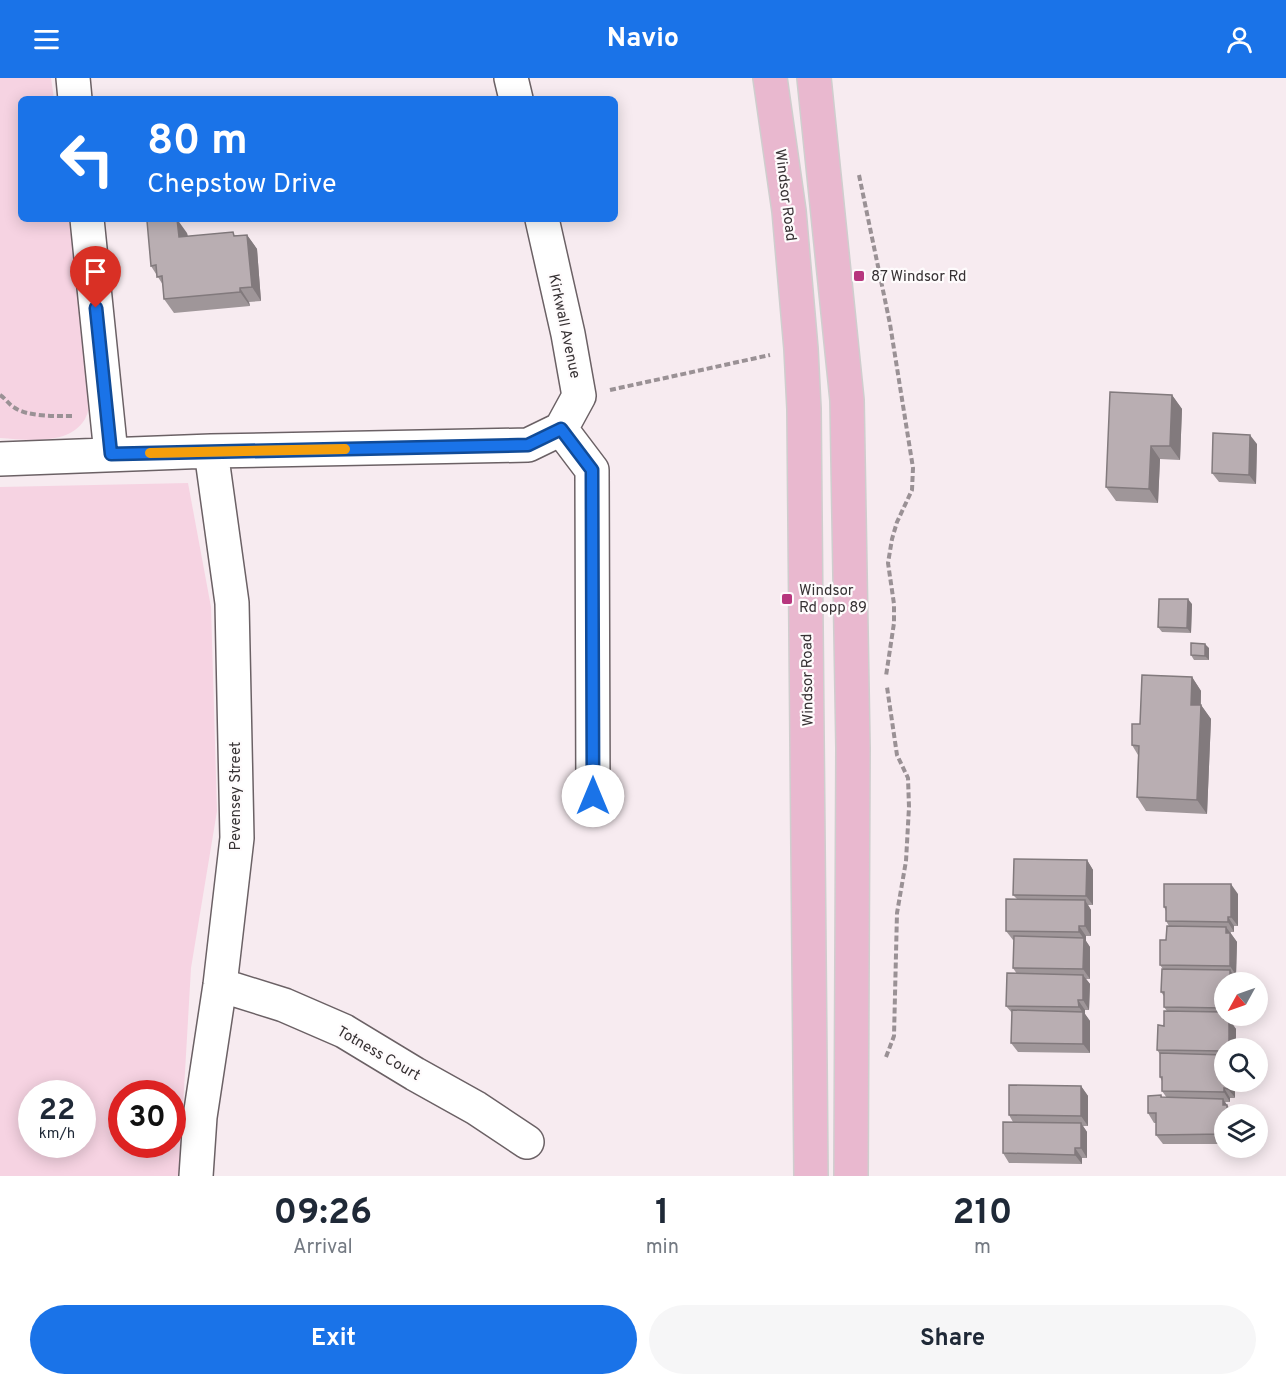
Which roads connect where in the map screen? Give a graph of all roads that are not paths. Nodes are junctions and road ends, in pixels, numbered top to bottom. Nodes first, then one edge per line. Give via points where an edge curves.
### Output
1 (72, 78) edge
2 (511, 78) edge
3 (770, 78) edge
4 (814, 78) edge
5 (75, 96) edge
6 (515, 96) edge
7 (87, 222) edge
8 (543, 222) edge
9 (561, 429) junction
10 (211, 451) junction
11 (111, 454) junction
12 (0, 459) edge
13 (593, 796) dead end
14 (220, 985) junction
15 (527, 1142) dead end
16 (196, 1176) edge
17 (812, 1176) edge
18 (850, 1176) edge

1 - 5 street
2 - 6 street
3 - 17 main road, Windsor Road via 789,211 804,409
4 - 18 main road via 847,400 853,748
7 - 11 street
8 - 9 street, Kirkwall Avenue via 579,396
9 - 10 street via 528,445
9 - 13 street via 592,470
10 - 11 street
10 - 14 street, Pevensey Street via 232,603 237,838
11 - 12 street
14 - 15 street, Totness Court via 284,1005 344,1031
14 - 16 street, Pevensey Street via 200,1117

